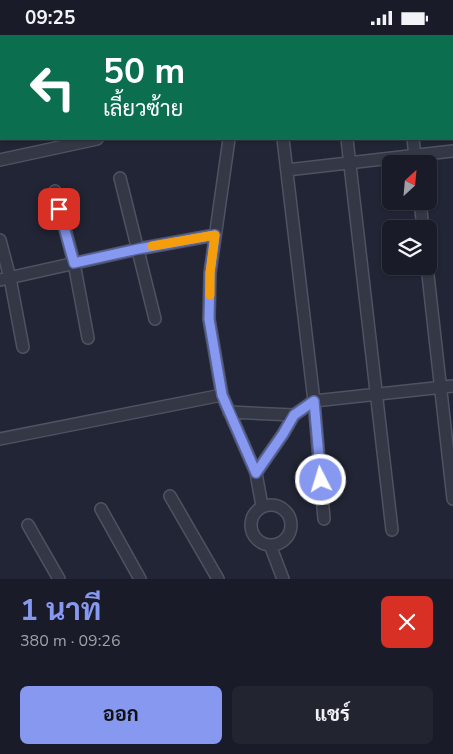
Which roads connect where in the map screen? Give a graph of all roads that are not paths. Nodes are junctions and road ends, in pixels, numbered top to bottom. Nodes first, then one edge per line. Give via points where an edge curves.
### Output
1 (92, 140) edge
2 (229, 140) edge
3 (283, 140) edge
4 (346, 140) edge
5 (413, 140) edge
6 (453, 151) edge
7 (415, 155) edge
8 (434, 155) edge
9 (0, 160) edge
10 (382, 161) edge
11 (349, 163) junction
12 (286, 170) junction
13 (120, 178) dead end
14 (55, 191) dead end
15 (215, 235) junction
16 (0, 240) edge
17 (138, 249) junction
18 (74, 263) junction
19 (428, 275) edge
20 (5, 279) edge
21 (155, 319) dead end
22 (88, 338) dead end
23 (23, 347) dead end
24 (453, 386) edge
25 (441, 387) junction
26 (222, 395) junction
27 (376, 395) junction
28 (314, 401) junction
29 (229, 412) junction
30 (294, 415) junction
31 (0, 439) edge
32 (256, 473) junction
33 (170, 496) dead end
34 (453, 499) edge
35 (262, 507) junction
36 (101, 509) dead end
37 (324, 519) dead end
38 (28, 525) dead end
39 (392, 529) dead end
40 (270, 545) junction
41 (59, 579) edge
42 (140, 579) edge
43 (218, 579) edge
44 (283, 579) edge

1 - 9 street
2 - 15 street
3 - 12 street
4 - 11 street
5 - 7 street
6 - 8 street
10 - 11 street
11 - 12 street
11 - 27 street
12 - 28 street
13 - 17 street
14 - 18 street
15 - 17 street
15 - 26 street via 209,319
16 - 20 street
17 - 18 street
17 - 21 street
18 - 20 street
18 - 22 street
19 - 25 street
20 - 23 street
24 - 25 street
25 - 27 street
25 - 34 street
26 - 29 street
26 - 31 street
27 - 28 street
27 - 39 street
28 - 30 street
28 - 37 street
29 - 30 street
29 - 32 street
30 - 32 street
32 - 35 street
33 - 43 street
35 - 40 street via 251,520 251,529 258,541
35 - 40 street via 281,507 291,519 289,535 277,545
36 - 42 street
38 - 41 street
40 - 44 street

